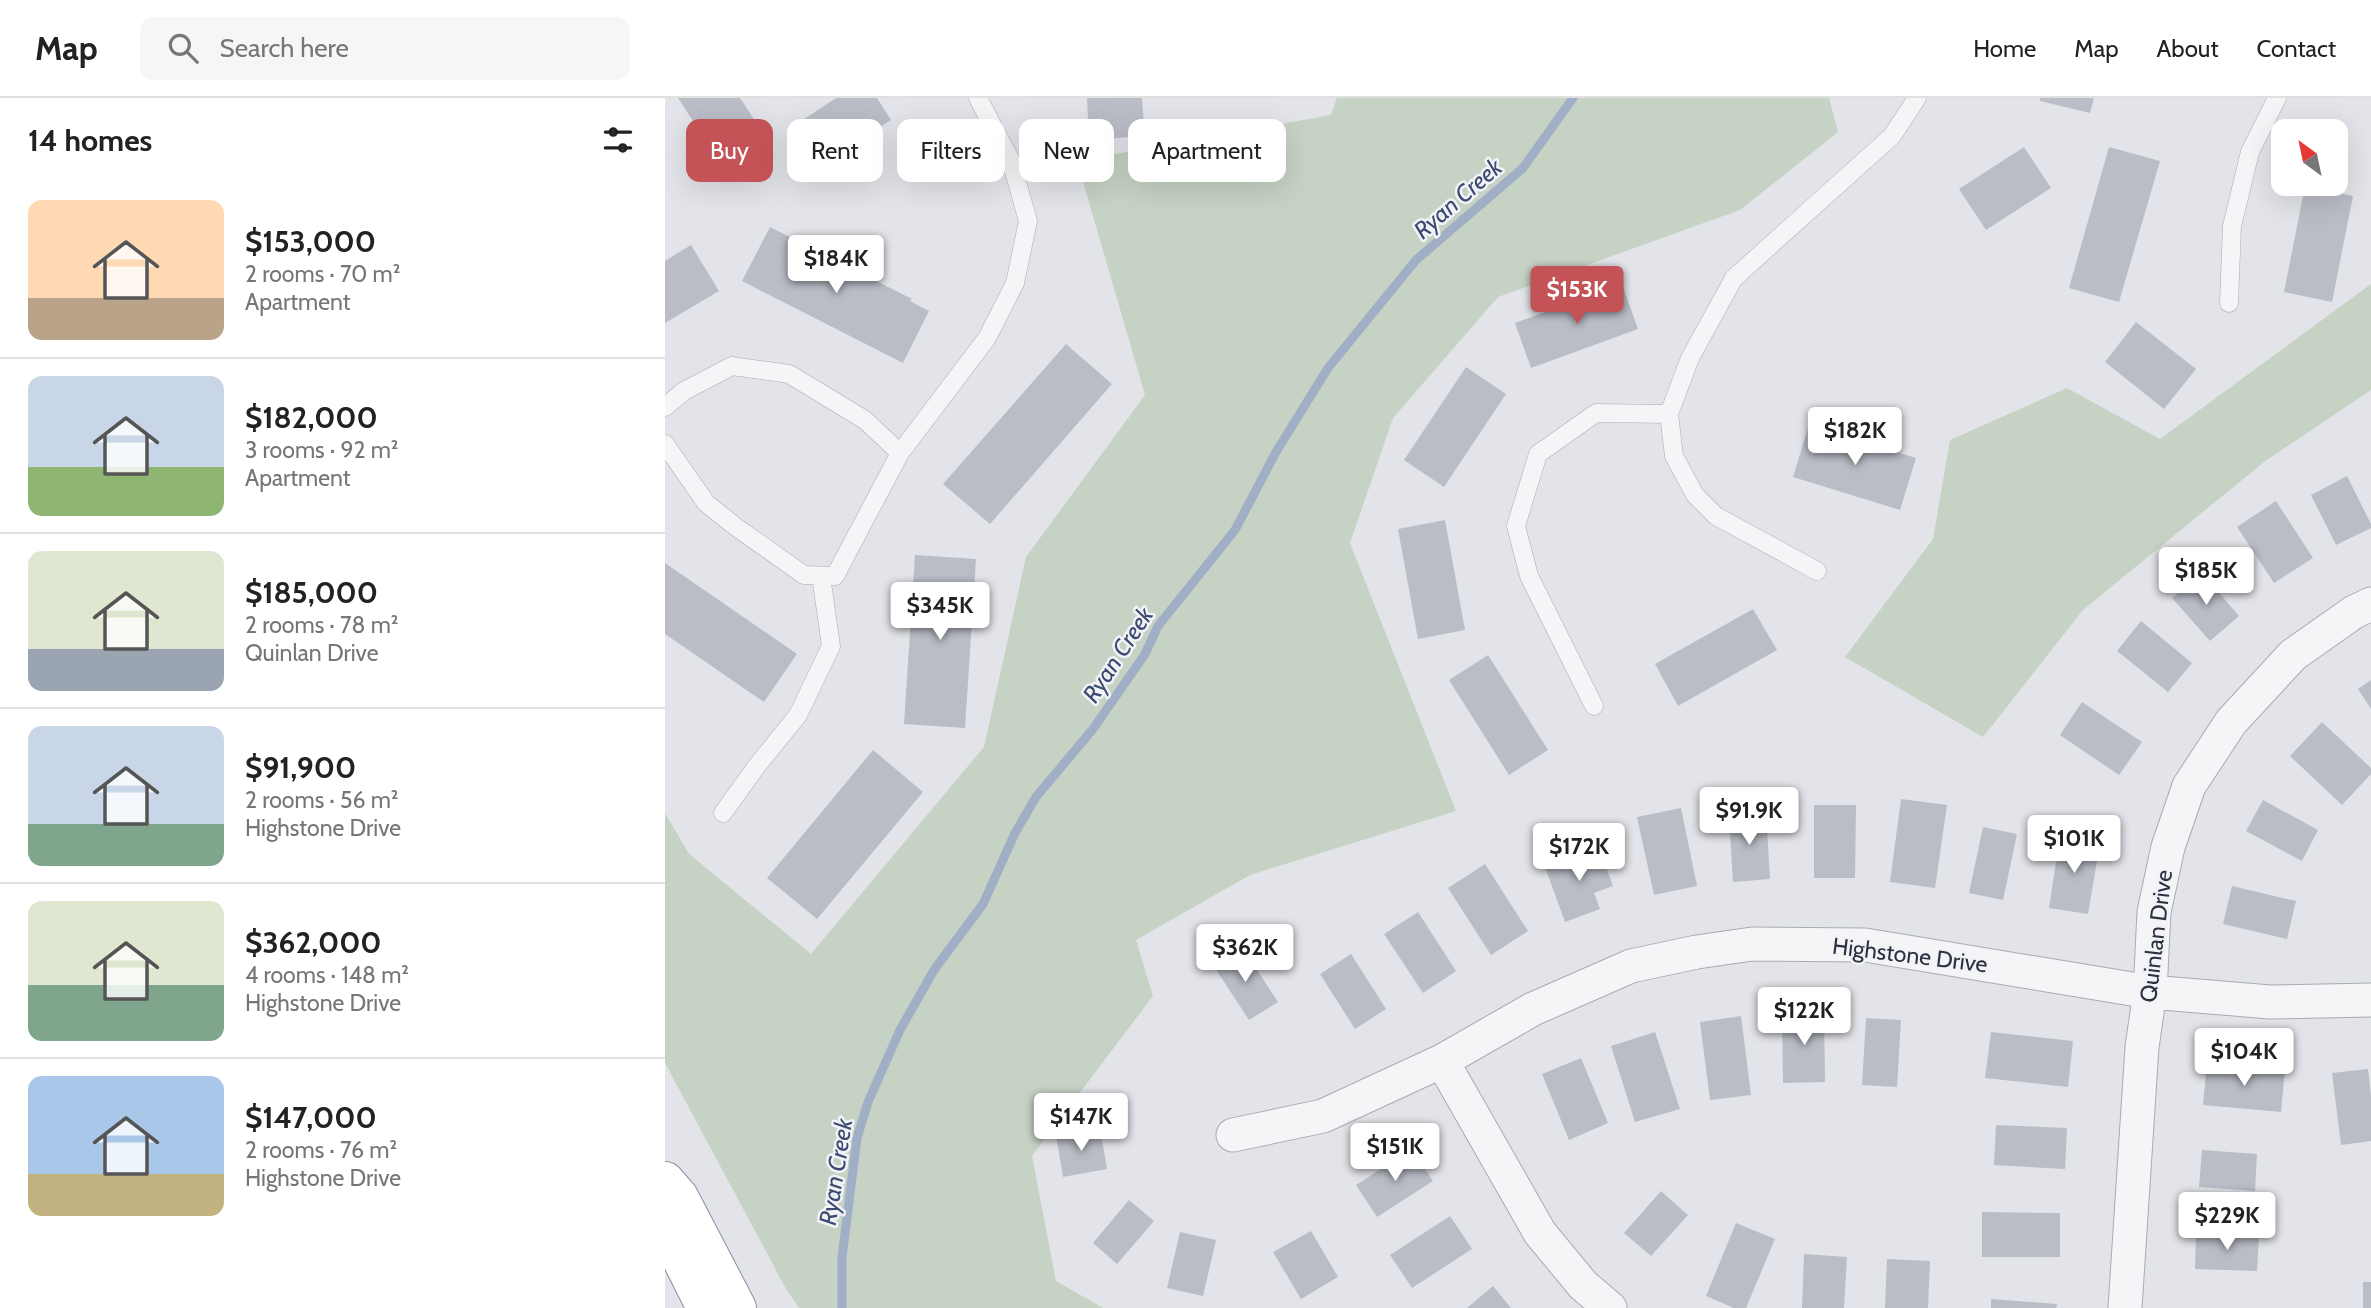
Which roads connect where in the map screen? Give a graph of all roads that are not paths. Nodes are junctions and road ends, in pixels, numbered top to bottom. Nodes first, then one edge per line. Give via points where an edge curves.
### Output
1 (978, 98) edge
2 (1917, 98) edge
3 (2277, 98) edge
4 (2229, 303) dead end
5 (665, 407) edge
6 (1669, 414) junction
7 (665, 444) edge
8 (900, 453) junction
9 (1817, 571) dead end
10 (821, 576) junction
11 (2371, 604) edge
12 (1594, 706) dead end
13 (723, 813) dead end
14 (2150, 992) junction
15 (2371, 1000) edge
16 (1442, 1061) junction
17 (1233, 1135) dead end
18 (665, 1181) edge
19 (665, 1226) edge
20 (706, 1308) edge
21 (737, 1308) edge
22 (1610, 1308) edge
23 (2125, 1308) edge

1 - 8 lane via 1011,161 1028,221 1015,284 987,338
2 - 6 lane via 1892,136 1734,278 1690,358
3 - 4 lane via 2250,152 2232,226
5 - 8 lane via 684,391 732,366 789,374 865,420
6 - 9 lane via 1674,456 1695,495 1716,516
6 - 12 lane via 1596,413 1538,454 1516,526 1529,576
7 - 10 lane via 706,503 804,575
8 - 10 lane via 835,576
10 - 13 lane via 831,646 798,715
11 - 14 street, Quinlan Drive via 2293,655 2231,722 2189,786 2168,847 2154,912
14 - 15 street, Highstone Drive via 2270,1002
14 - 16 street, Highstone Drive via 1865,945 1752,944 1631,966 1533,1009
14 - 23 street, Quinlan Drive via 2142,1047
16 - 17 street, Highstone Drive via 1323,1116
16 - 22 street via 1540,1233 1583,1285
18 - 21 highway via 680,1197
19 - 20 highway

